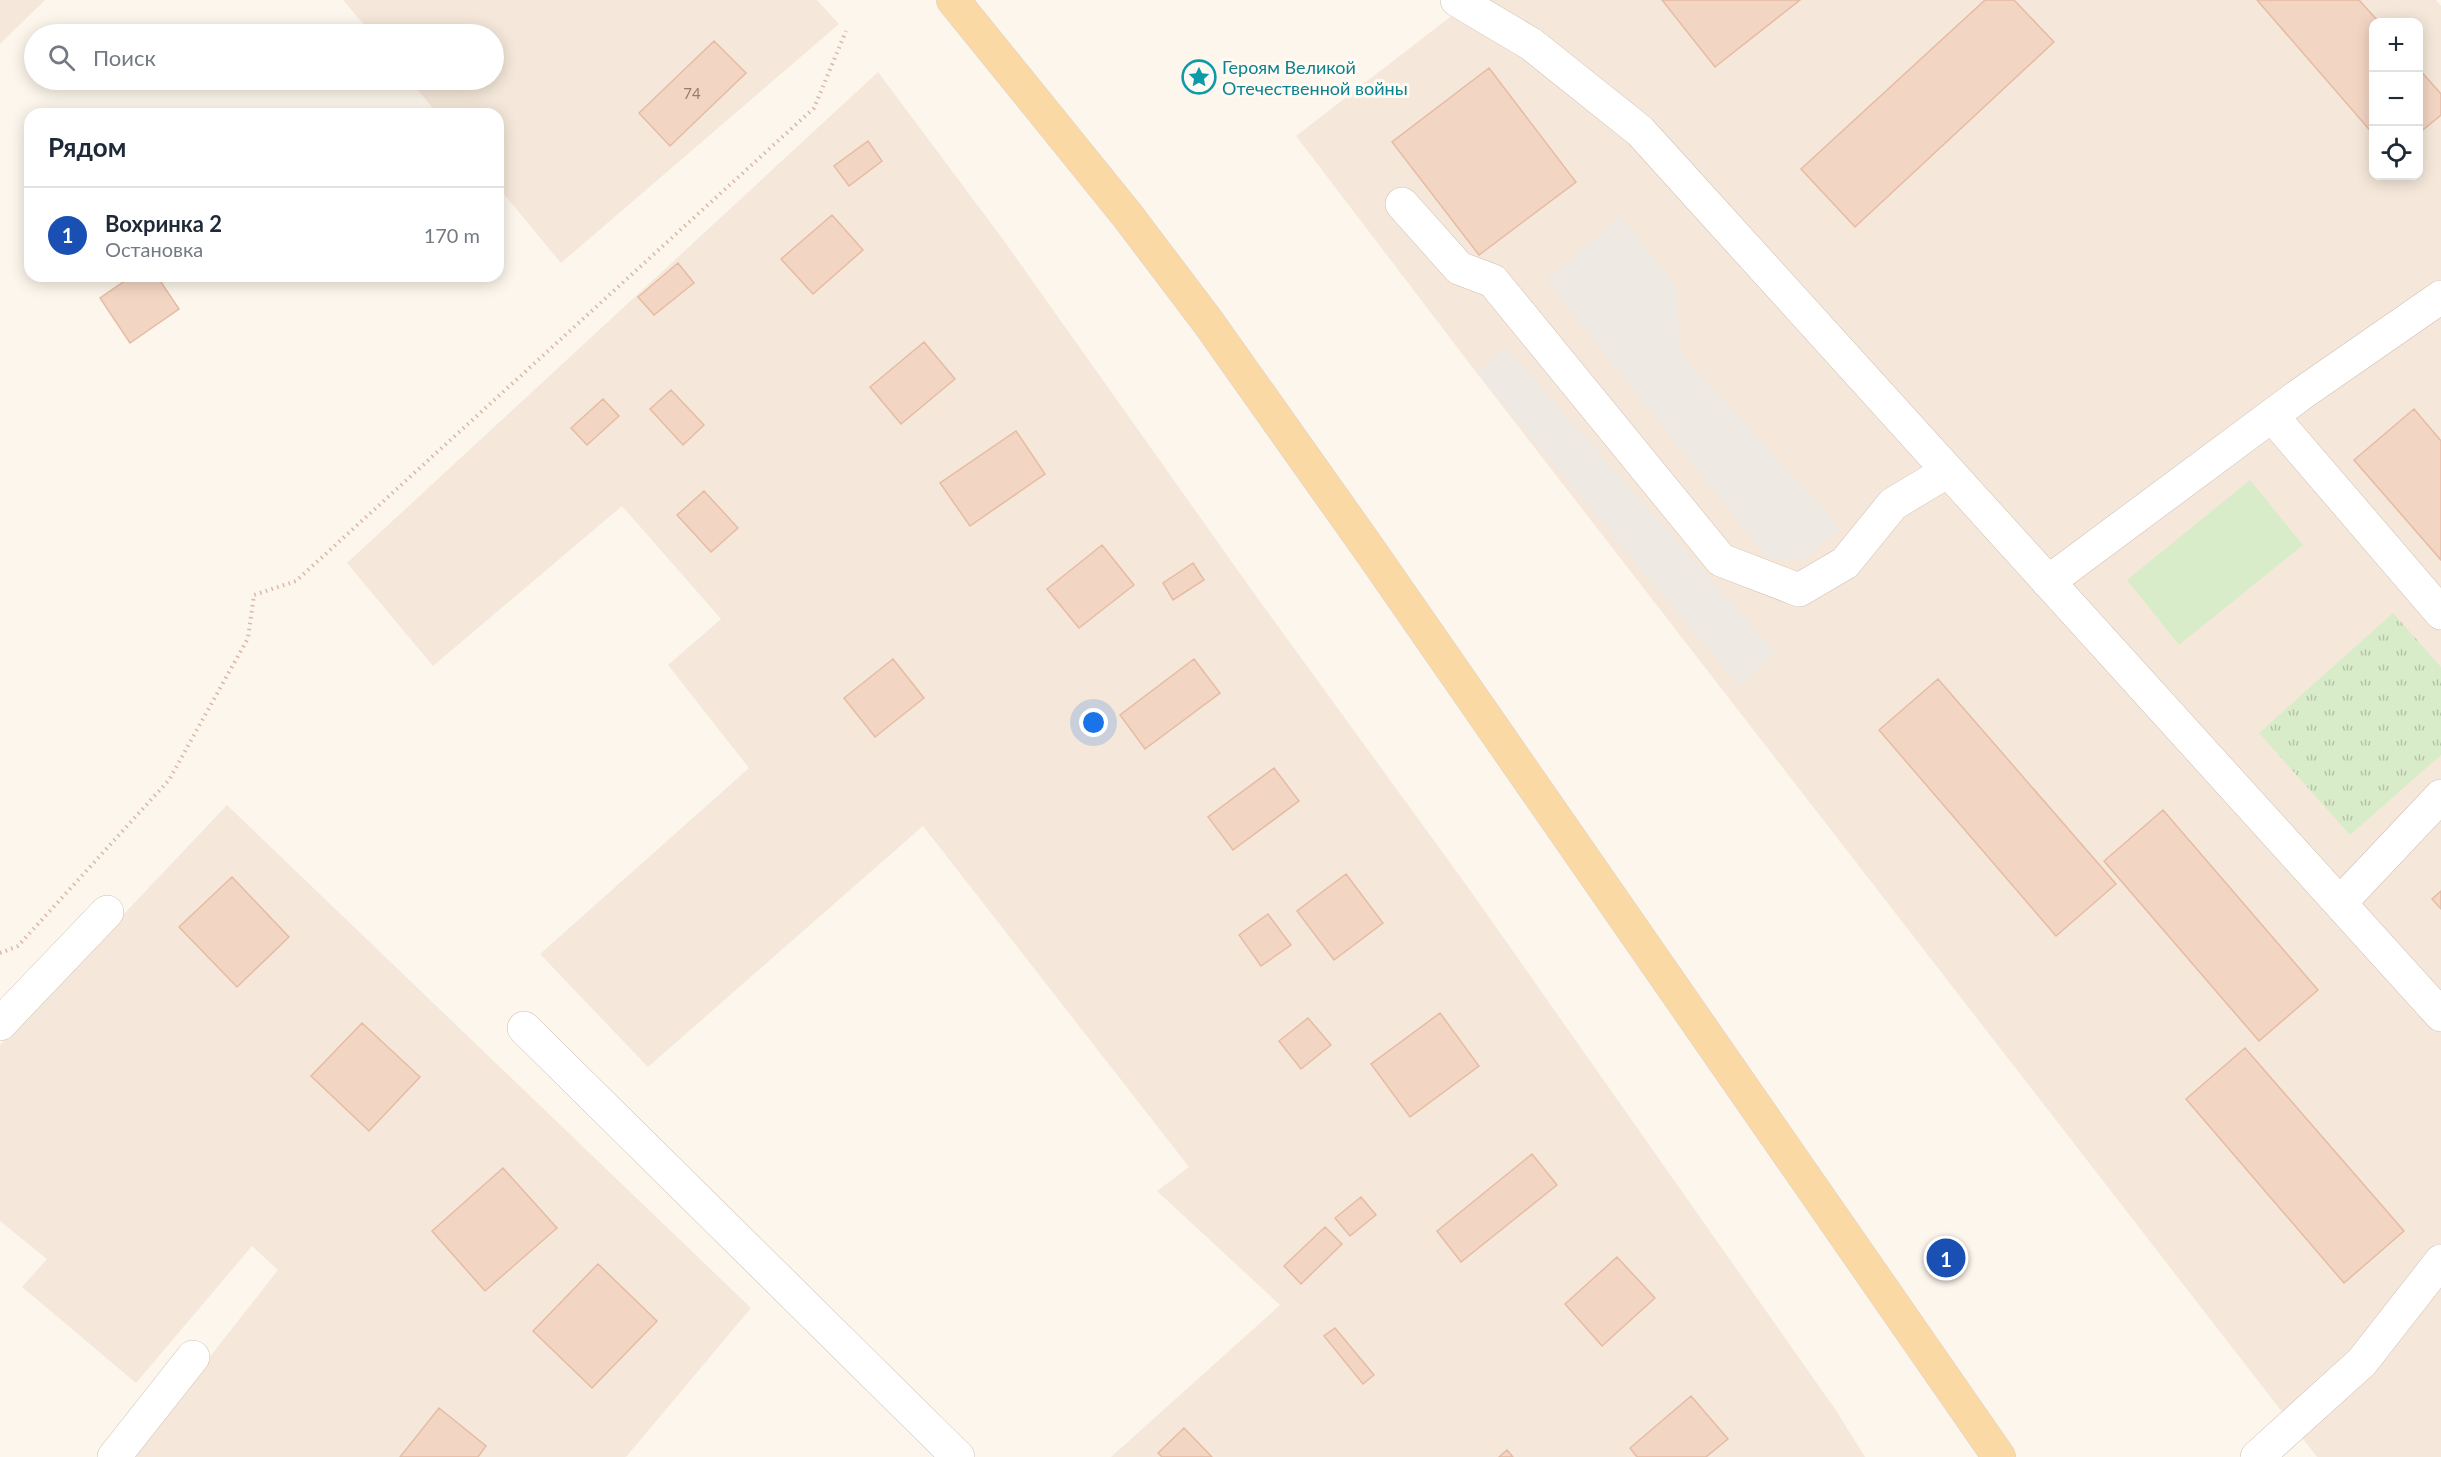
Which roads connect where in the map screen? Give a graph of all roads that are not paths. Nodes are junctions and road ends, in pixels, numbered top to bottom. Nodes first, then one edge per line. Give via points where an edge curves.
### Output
1 (953, 0) edge
2 (1457, 0) edge
3 (1402, 204) dead end
4 (2441, 297) edge
5 (2272, 416) junction
6 (1948, 471) junction
7 (2048, 582) junction
8 (2441, 613) edge
9 (2441, 796) edge
10 (2340, 903) junction
11 (107, 912) dead end
12 (2441, 1015) edge
13 (0, 1024) edge
14 (524, 1028) dead end
15 (2441, 1262) edge
16 (193, 1357) dead end
17 (114, 1457) edge
18 (958, 1457) edge
19 (1999, 1457) edge
20 (2257, 1457) edge

1 - 19 main road via 1208,322
2 - 6 street via 1531,44 1640,131
3 - 6 street via 1459,268 1493,280 1721,560 1799,590 1845,563 1893,504
4 - 5 street
5 - 7 street
5 - 8 street
6 - 7 street
7 - 10 street
9 - 10 street
10 - 12 street
11 - 13 street
14 - 18 street
15 - 20 street via 2362,1362
16 - 17 street

